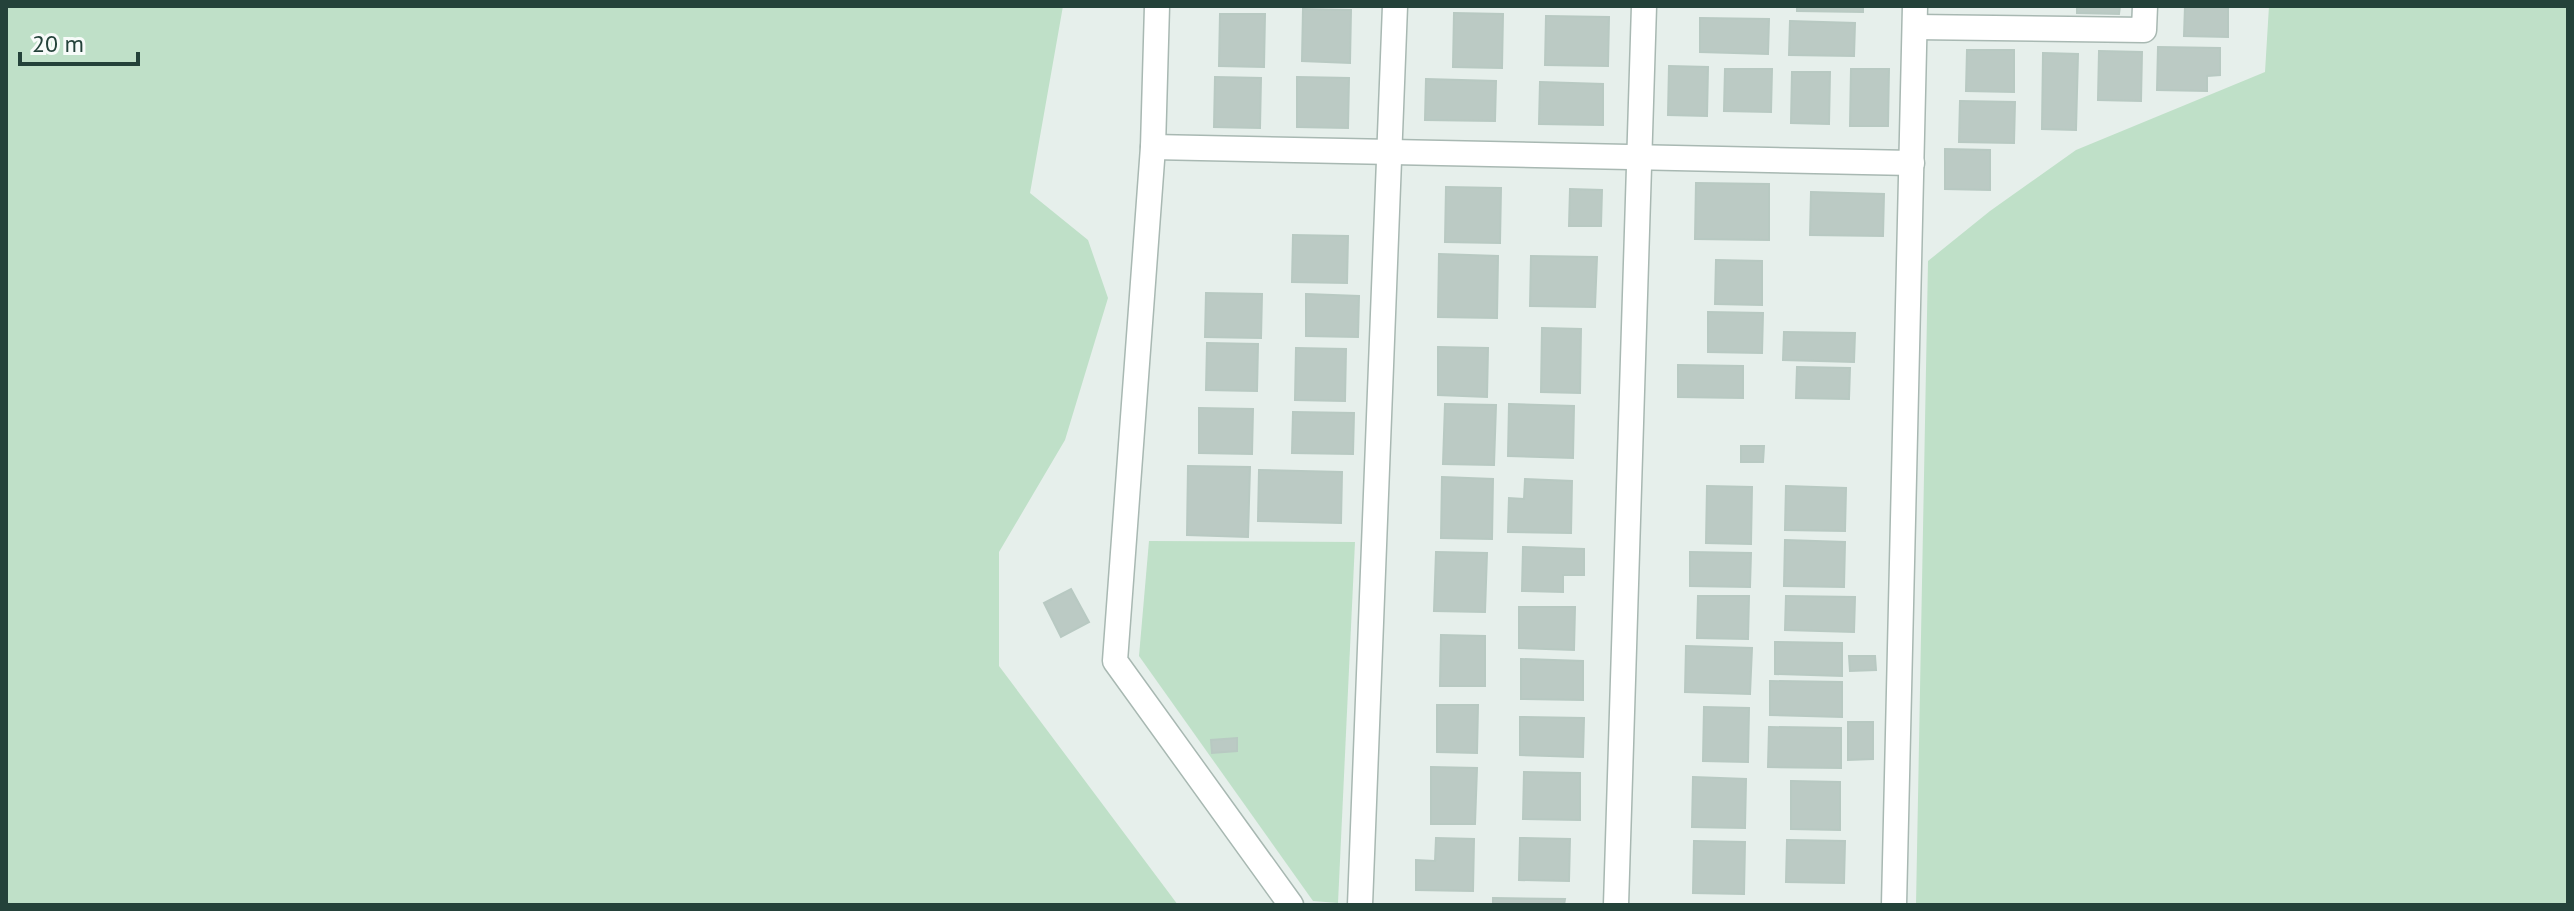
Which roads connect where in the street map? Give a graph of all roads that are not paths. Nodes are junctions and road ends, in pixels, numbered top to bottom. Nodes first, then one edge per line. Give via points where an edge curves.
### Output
1 (1157, 6) edge
2 (1395, 6) edge
3 (1644, 6) edge
4 (2145, 6) edge
5 (1915, 17) edge
6 (1153, 147) junction
7 (1391, 153) junction
8 (1640, 157) junction
9 (1912, 163) junction
10 (1291, 905) edge
11 (1360, 905) edge
12 (1616, 905) edge
13 (1894, 905) edge

1 - 6 street
2 - 7 street
3 - 8 street
4 - 5 street via 2144,30
5 - 9 street
6 - 7 street
6 - 10 street via 1115,661
7 - 8 street
7 - 11 street
8 - 9 street
8 - 12 street
9 - 13 street

